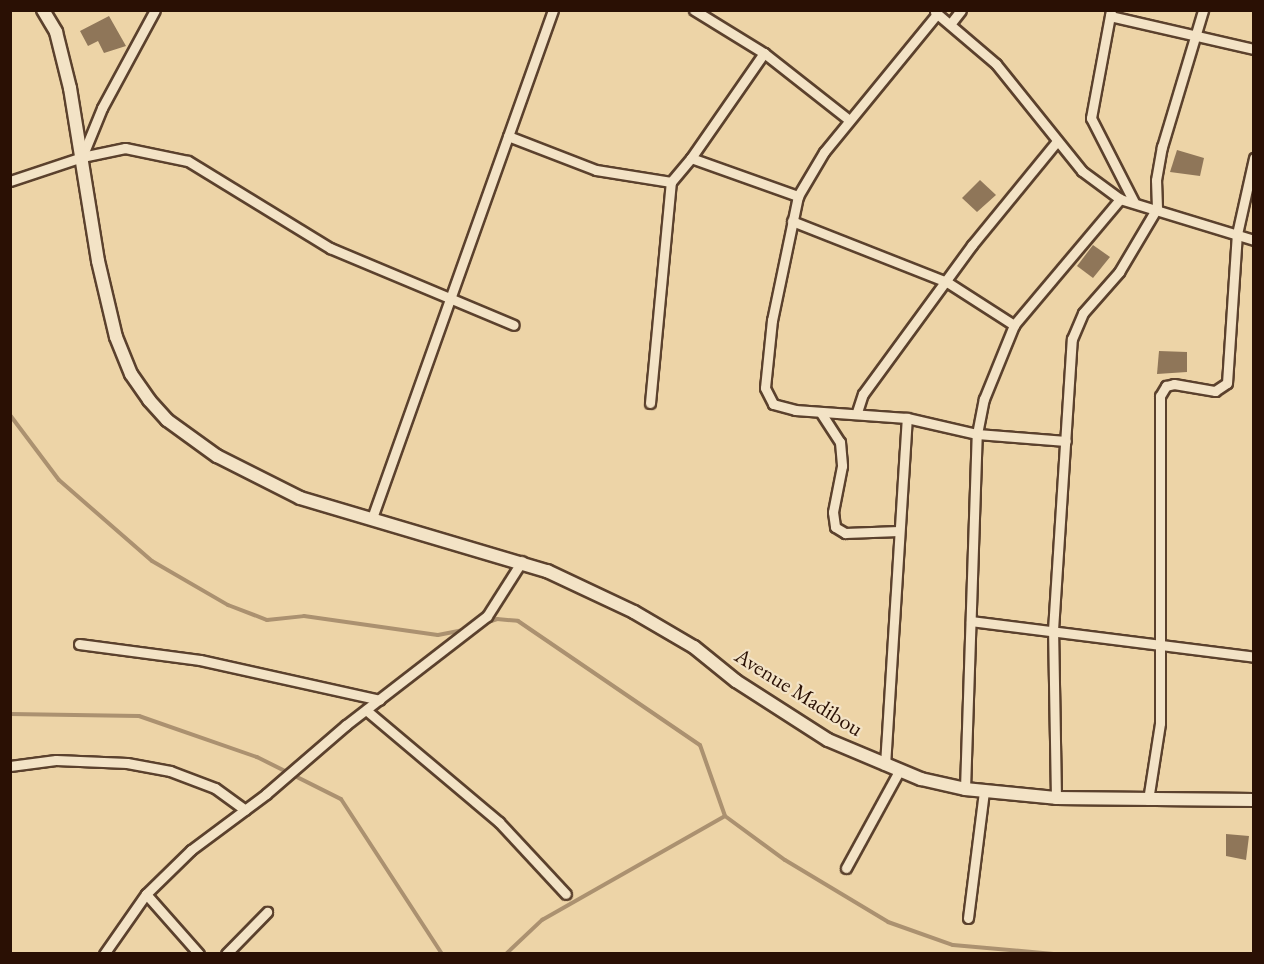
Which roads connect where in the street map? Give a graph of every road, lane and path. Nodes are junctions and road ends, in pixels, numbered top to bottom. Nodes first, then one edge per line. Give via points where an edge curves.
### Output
1 (43, 10) edge
2 (155, 10) edge
3 (553, 10) edge
4 (694, 10) edge
5 (961, 10) edge
6 (1203, 10) edge
7 (935, 12) edge
8 (1110, 14) edge
9 (951, 23) junction
10 (1198, 34) junction
11 (1254, 49) edge
12 (764, 53) junction
13 (849, 120) junction
14 (508, 136) junction
15 (1057, 141) junction
16 (82, 157) junction
17 (691, 158) junction
18 (1254, 158) edge
19 (10, 181) edge
20 (672, 182) junction
21 (798, 196) junction
22 (1120, 199) junction
23 (1134, 202) junction
24 (1157, 208) junction
25 (792, 220) junction
26 (1238, 234) junction
27 (1254, 240) edge
28 (947, 282) junction
29 (448, 299) junction
30 (514, 325) dead end
31 (1014, 325) junction
32 (650, 403) dead end
33 (857, 412) junction
34 (821, 413) junction
35 (907, 418) junction
36 (977, 434) junction
37 (1066, 441) junction
38 (372, 518) junction
39 (899, 531) junction
40 (522, 561) junction
41 (971, 621) junction
42 (1053, 630) junction
43 (1158, 642) junction
44 (79, 644) dead end
45 (1254, 657) edge
46 (380, 700) junction
47 (366, 710) junction
48 (885, 765) junction
49 (10, 766) edge
50 (899, 771) junction
51 (965, 789) junction
52 (984, 791) junction
53 (1056, 798) junction
54 (1148, 800) junction
55 (1254, 800) edge
56 (245, 810) junction
57 (846, 868) dead end
58 (146, 894) junction
59 (566, 894) dead end
60 (267, 912) dead end
61 (968, 918) dead end
62 (104, 954) edge
63 (199, 954) edge
64 (226, 954) edge

1 - 16 street, Avenue Madibou via 62,53
2 - 16 street via 102,108
3 - 14 street
4 - 12 street
5 - 9 street
6 - 10 street
7 - 9 street
7 - 13 street
8 - 10 street
8 - 23 street via 1090,118
9 - 15 street via 996,64
10 - 11 street
10 - 24 street via 1162,147 1156,180
12 - 13 street
12 - 17 street
13 - 21 street
14 - 20 street via 596,170
14 - 29 street
15 - 22 street via 1082,171
15 - 28 street via 984,229
16 - 19 street
16 - 29 street via 125,148 188,160 330,248
16 - 38 street, Avenue Madibou via 108,309 131,374 149,400 167,420 226,461 300,498
17 - 20 street
17 - 21 street
18 - 26 street
20 - 32 street
21 - 25 street
22 - 23 street
22 - 31 street
23 - 24 street
24 - 26 street
24 - 37 street via 1119,272 1083,313 1072,339
25 - 28 street
25 - 34 street via 772,320 765,388 773,404
26 - 27 street
26 - 43 street via 1227,383 1215,391 1174,384 1166,386 1160,396
28 - 31 street
28 - 33 street via 863,394
29 - 30 street
29 - 38 street
31 - 36 street via 984,399
33 - 34 street
33 - 35 street
34 - 39 street via 840,442 842,466 833,512 835,527 845,533
35 - 36 street
35 - 39 street
36 - 37 street
36 - 41 street
37 - 42 street
38 - 40 street, Avenue Madibou
39 - 48 street
40 - 46 street via 487,616
40 - 48 street, Avenue Madibou via 634,612 694,646 736,681 828,740
41 - 42 street
41 - 51 street
42 - 43 street
42 - 53 street
43 - 45 street
43 - 54 street via 1160,723
44 - 46 street via 201,660
46 - 47 street
47 - 56 street
47 - 59 street via 500,822
48 - 50 street, Avenue Madibou
49 - 56 street via 56,760 127,763 170,771 215,788
50 - 51 street, Avenue Madibou
50 - 57 street
51 - 52 street, Avenue Madibou
52 - 53 street, Avenue Madibou
52 - 61 street
53 - 54 street, Avenue Madibou
54 - 55 street, Avenue Madibou
56 - 58 street via 191,850
58 - 62 street
58 - 63 street
60 - 64 street

